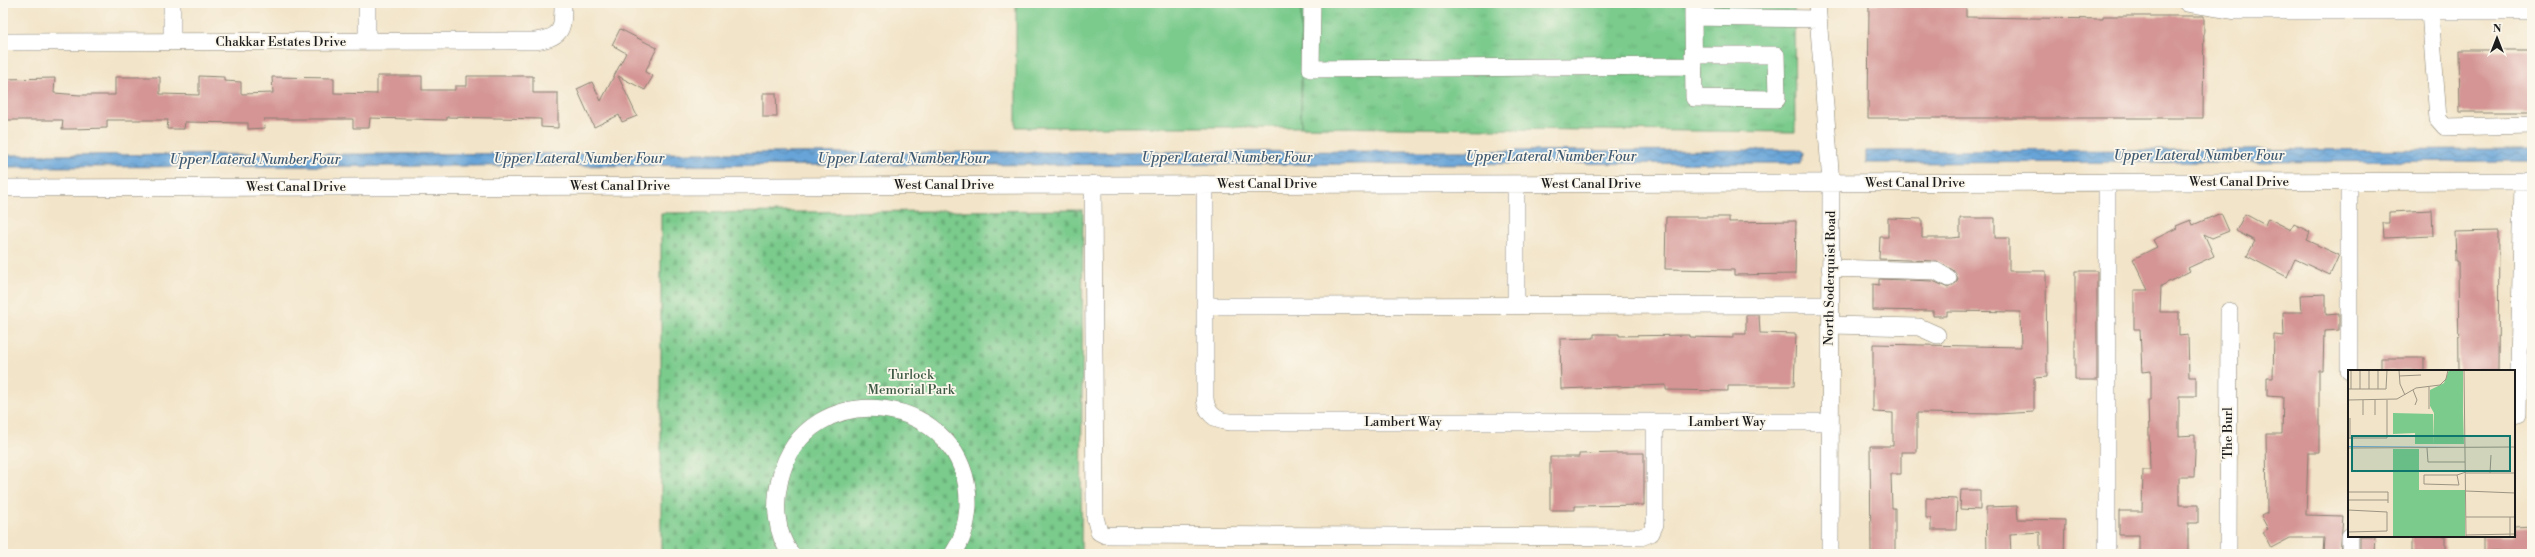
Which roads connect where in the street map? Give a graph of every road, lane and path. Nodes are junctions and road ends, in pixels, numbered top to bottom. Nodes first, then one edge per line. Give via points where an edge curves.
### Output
1 (172, 3) edge
2 (367, 3) edge
3 (563, 3) edge
4 (1312, 3) edge
5 (2198, 4) edge
6 (2420, 8) edge
7 (2528, 8) edge
8 (1693, 10) edge
9 (1817, 11) edge
10 (3, 42) edge
11 (172, 42) junction
12 (367, 42) junction
13 (1694, 60) junction
14 (2532, 125) edge
15 (2527, 181) edge
16 (2107, 182) junction
17 (2349, 182) junction
18 (1831, 183) junction
19 (1093, 184) junction
20 (1206, 184) junction
21 (1516, 184) junction
22 (3, 188) edge
23 (1830, 268) junction
24 (1948, 278) dead end
25 (1830, 305) junction
26 (1205, 306) junction
27 (1516, 306) junction
28 (2229, 311) dead end
29 (1830, 325) junction
30 (1937, 335) dead end
31 (2349, 370) edge
32 (2515, 414) edge
33 (1655, 422) junction
34 (1829, 422) junction
35 (2350, 537) edge
36 (791, 554) edge
37 (953, 554) edge
38 (1830, 554) edge
39 (2107, 554) edge
40 (2228, 554) edge
41 (2350, 554) edge

1 - 11 street
2 - 12 street
3 - 12 street, Chakkar Estates Drive via 562,26 558,35 549,39
4 - 13 street via 1311,69
5 - 6 street via 2237,11
6 - 7 street
6 - 14 street via 2438,119 2445,126
8 - 9 street
8 - 13 street
9 - 18 street, North Soderquist Road
10 - 11 street, Chakkar Estates Drive
11 - 12 street, Chakkar Estates Drive
13 - 13 street via 1694,98 1776,99 1776,55
15 - 17 street, West Canal Drive
15 - 32 street via 2518,413
16 - 17 street, West Canal Drive
16 - 18 street, West Canal Drive
16 - 39 street
17 - 31 street
18 - 21 street, West Canal Drive
18 - 23 street, North Soderquist Road
19 - 20 street, West Canal Drive
19 - 22 street, West Canal Drive
19 - 33 street via 1095,517 1099,532 1106,535 1641,537 1651,533 1655,524
20 - 21 street, West Canal Drive
20 - 26 street, Lambert Way
21 - 27 street
23 - 24 street via 1936,271
23 - 25 street, North Soderquist Road
25 - 27 street
25 - 29 street, North Soderquist Road
26 - 27 street
26 - 33 street, Lambert Way via 1205,403 1211,415 1224,422
28 - 40 street, The Burl
29 - 30 street via 1919,327
29 - 34 street, North Soderquist Road
33 - 34 street, Lambert Way
34 - 38 street, North Soderquist Road
35 - 41 street
36 - 37 street via 778,523 776,495 782,468 797,443 818,424 843,411 871,407 899,411 925,422 946,441 961,465 968,492 967,520

